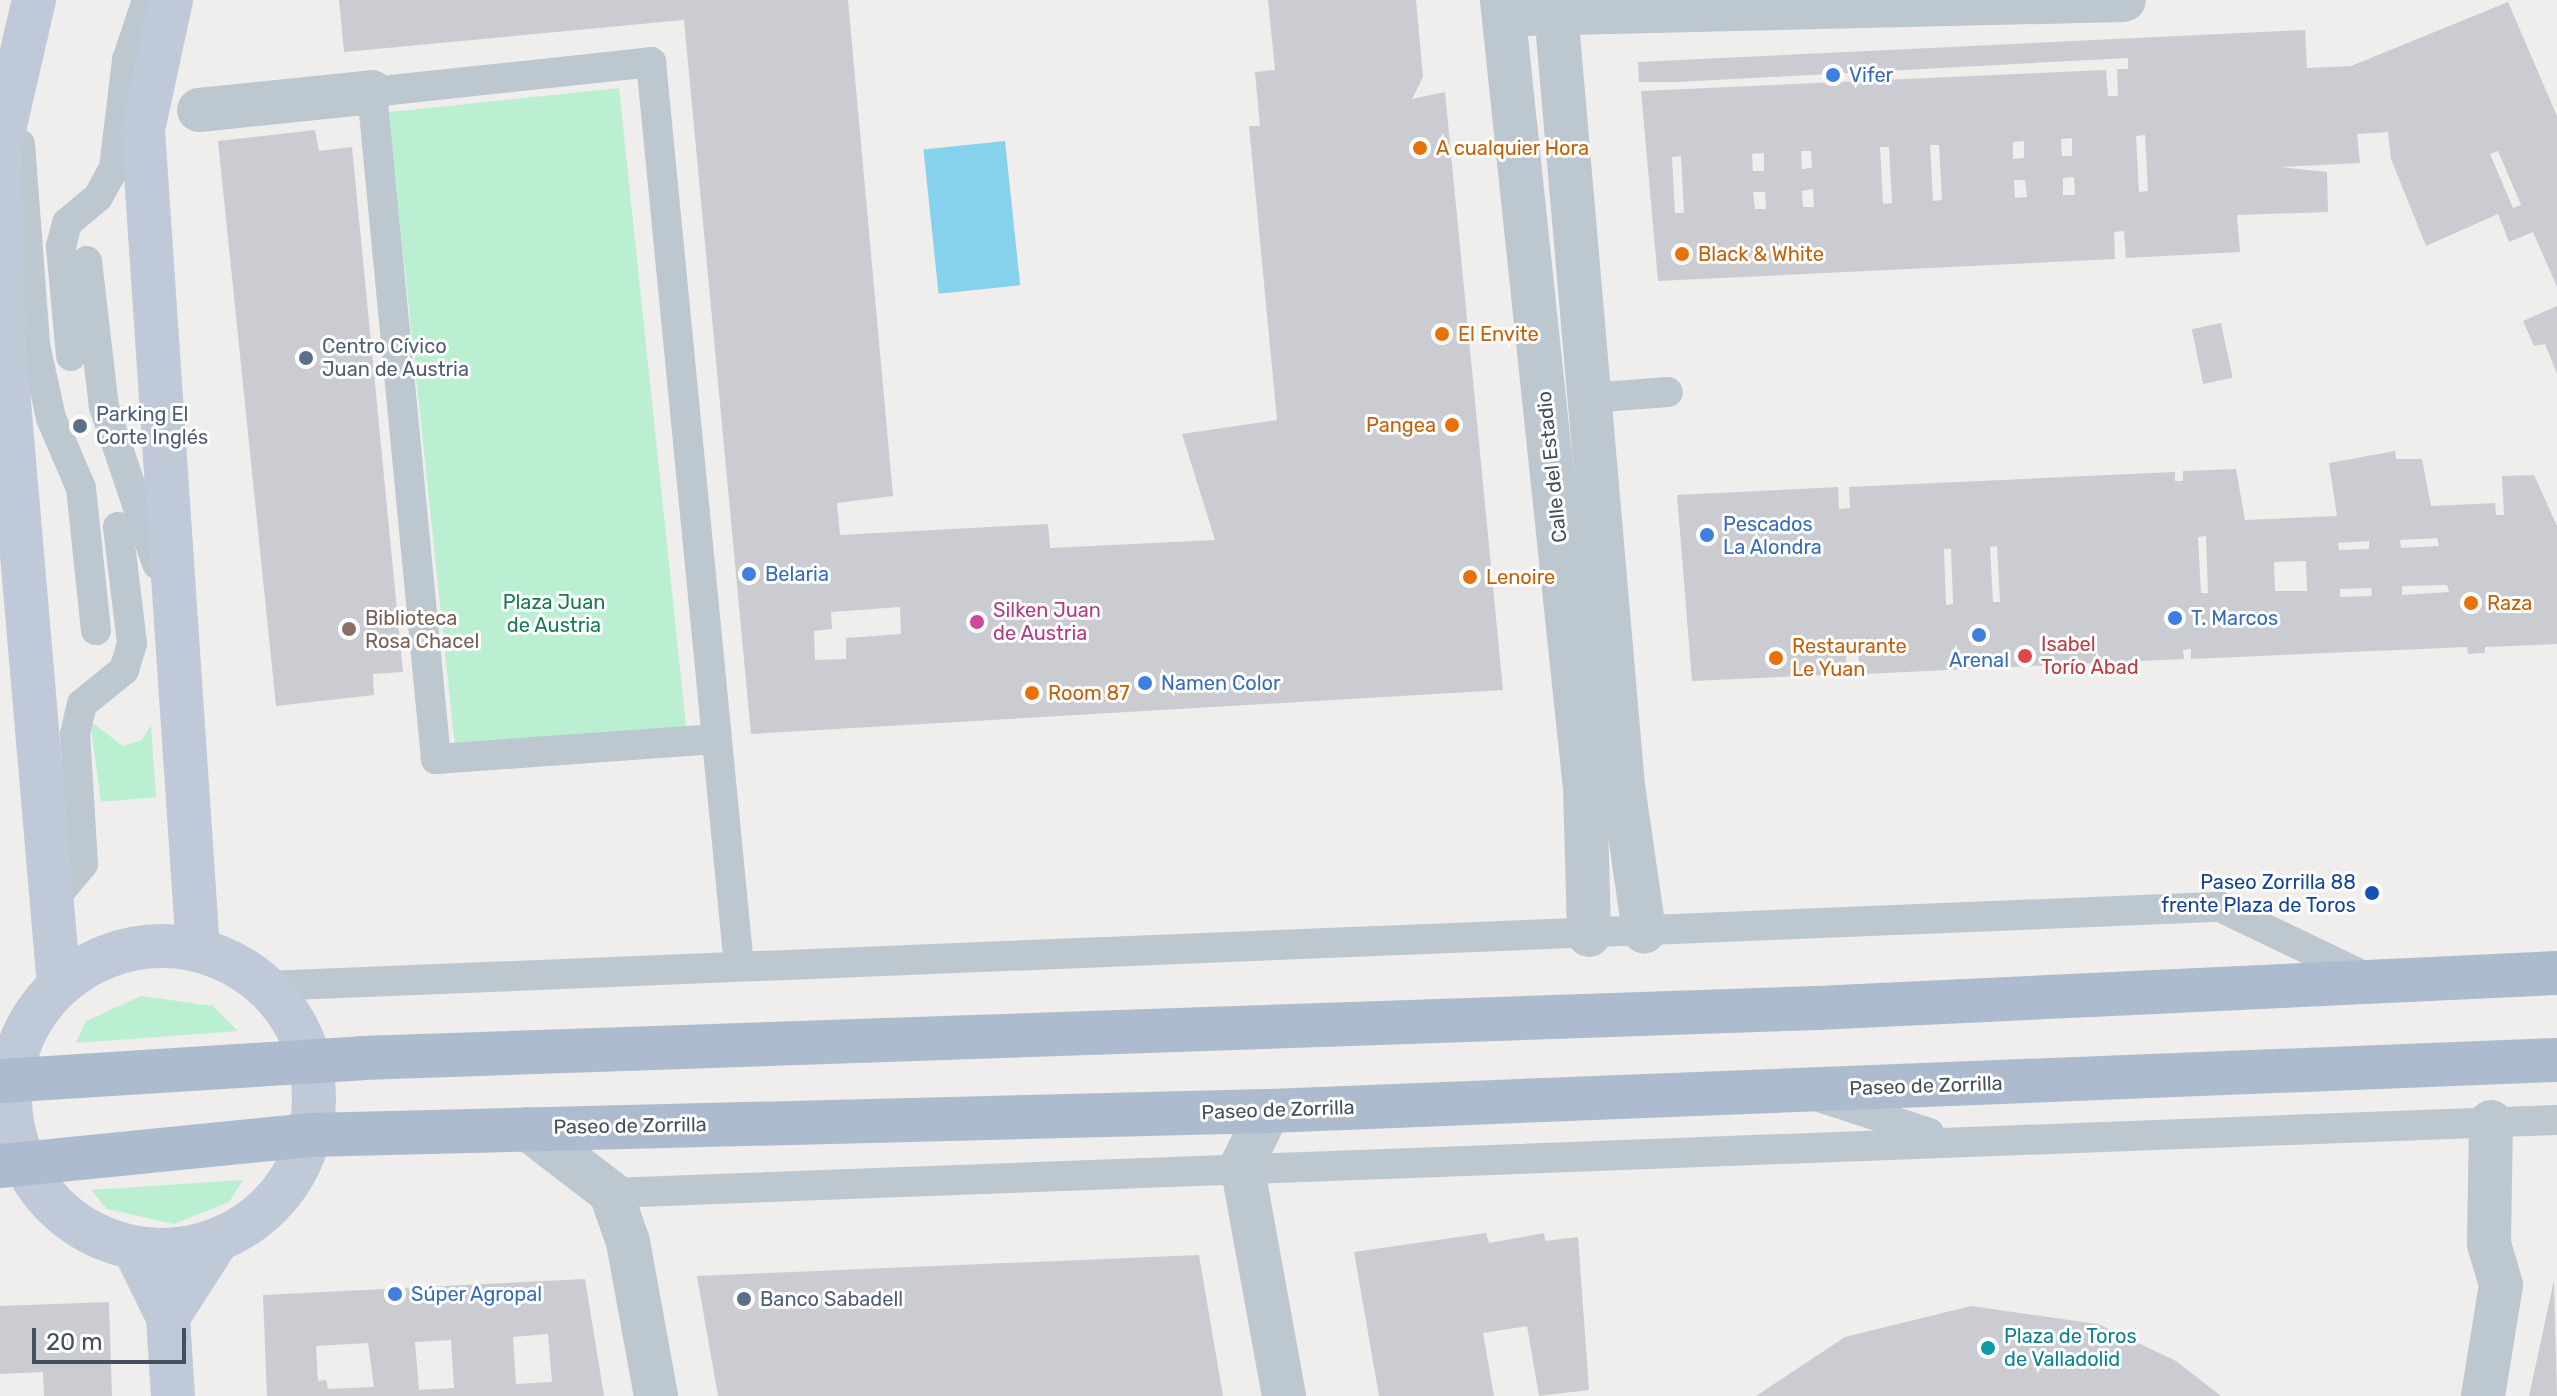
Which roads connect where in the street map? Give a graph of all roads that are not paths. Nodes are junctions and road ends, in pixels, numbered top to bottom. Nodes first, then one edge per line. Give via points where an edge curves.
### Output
1 (34, 0) edge
2 (147, 0) edge
3 (171, 0) edge
4 (2124, 0) edge
5 (1555, 7) edge
6 (1502, 8) edge
7 (15, 70) junction
8 (372, 92) junction
9 (199, 110) dead end
10 (0, 150) edge
11 (87, 261) dead end
12 (71, 356) dead end
13 (1668, 392) dead end
14 (1589, 398) junction
15 (118, 527) dead end
16 (96, 630) dead end
17 (186, 682) junction
18 (716, 739) junction
19 (52, 901) junction
20 (1644, 931) junction
21 (1589, 935) junction
22 (198, 950) junction
23 (739, 966) junction
24 (2557, 973) edge
25 (2372, 980) junction
26 (59, 985) junction
27 (266, 986) junction
28 (2557, 1060) edge
29 (310, 1061) junction
30 (5, 1080) edge
31 (1802, 1091) junction
32 (1268, 1111) junction
33 (2557, 1120) edge
34 (2491, 1122) junction
35 (528, 1129) junction
36 (310, 1135) junction
37 (1949, 1139) junction
38 (12, 1165) edge
39 (1242, 1165) junction
40 (611, 1193) junction
41 (217, 1241) junction
42 (134, 1248) junction
43 (168, 1317) junction
44 (173, 1396) edge
45 (656, 1396) edge
46 (1284, 1396) edge
47 (2483, 1396) edge

1 - 7 main road
2 - 12 lane via 127,60 114,168 98,197 67,223 61,246
3 - 17 main road via 143,130
4 - 5 street
5 - 6 street
5 - 14 street, Calle del Estadio
6 - 21 street, Calle del Estadio via 1585,788
7 - 10 main road
7 - 16 lane via 35,345 51,418 81,488
8 - 9 street
8 - 18 lane via 436,759
8 - 18 lane via 651,62
10 - 19 main road via 4,344
11 - 17 lane via 104,407 153,541
13 - 14 lane
14 - 20 street, Calle del Estadio via 1623,786
15 - 19 lane via 132,643 124,670 82,704 75,734 83,864
17 - 22 main road
18 - 23 lane
19 - 26 main road
20 - 21 lane
20 - 25 lane via 2220,907
21 - 23 lane
22 - 26 main road via 137,948 90,963
22 - 27 main road
23 - 27 lane
24 - 25 main road
25 - 29 main road via 1817,1008
26 - 30 main road via 27,1028
27 - 29 main road via 293,1021
28 - 31 main road, Paseo de Zorrilla
29 - 30 main road
29 - 36 main road
30 - 38 main road
31 - 32 main road, Paseo de Zorrilla
31 - 37 lane
32 - 35 main road, Paseo de Zorrilla
32 - 39 street
33 - 34 lane
34 - 37 lane
34 - 47 street via 2489,1244 2501,1285
35 - 36 main road, Paseo de Zorrilla
35 - 40 street
36 - 38 main road, Paseo de Zorrilla
36 - 41 main road via 291,1180 259,1217
37 - 39 lane
38 - 42 main road via 71,1221
39 - 40 lane
39 - 46 street
40 - 45 street via 628,1242
41 - 42 main road via 175,1251
41 - 43 main road
42 - 43 main road
43 - 44 main road

